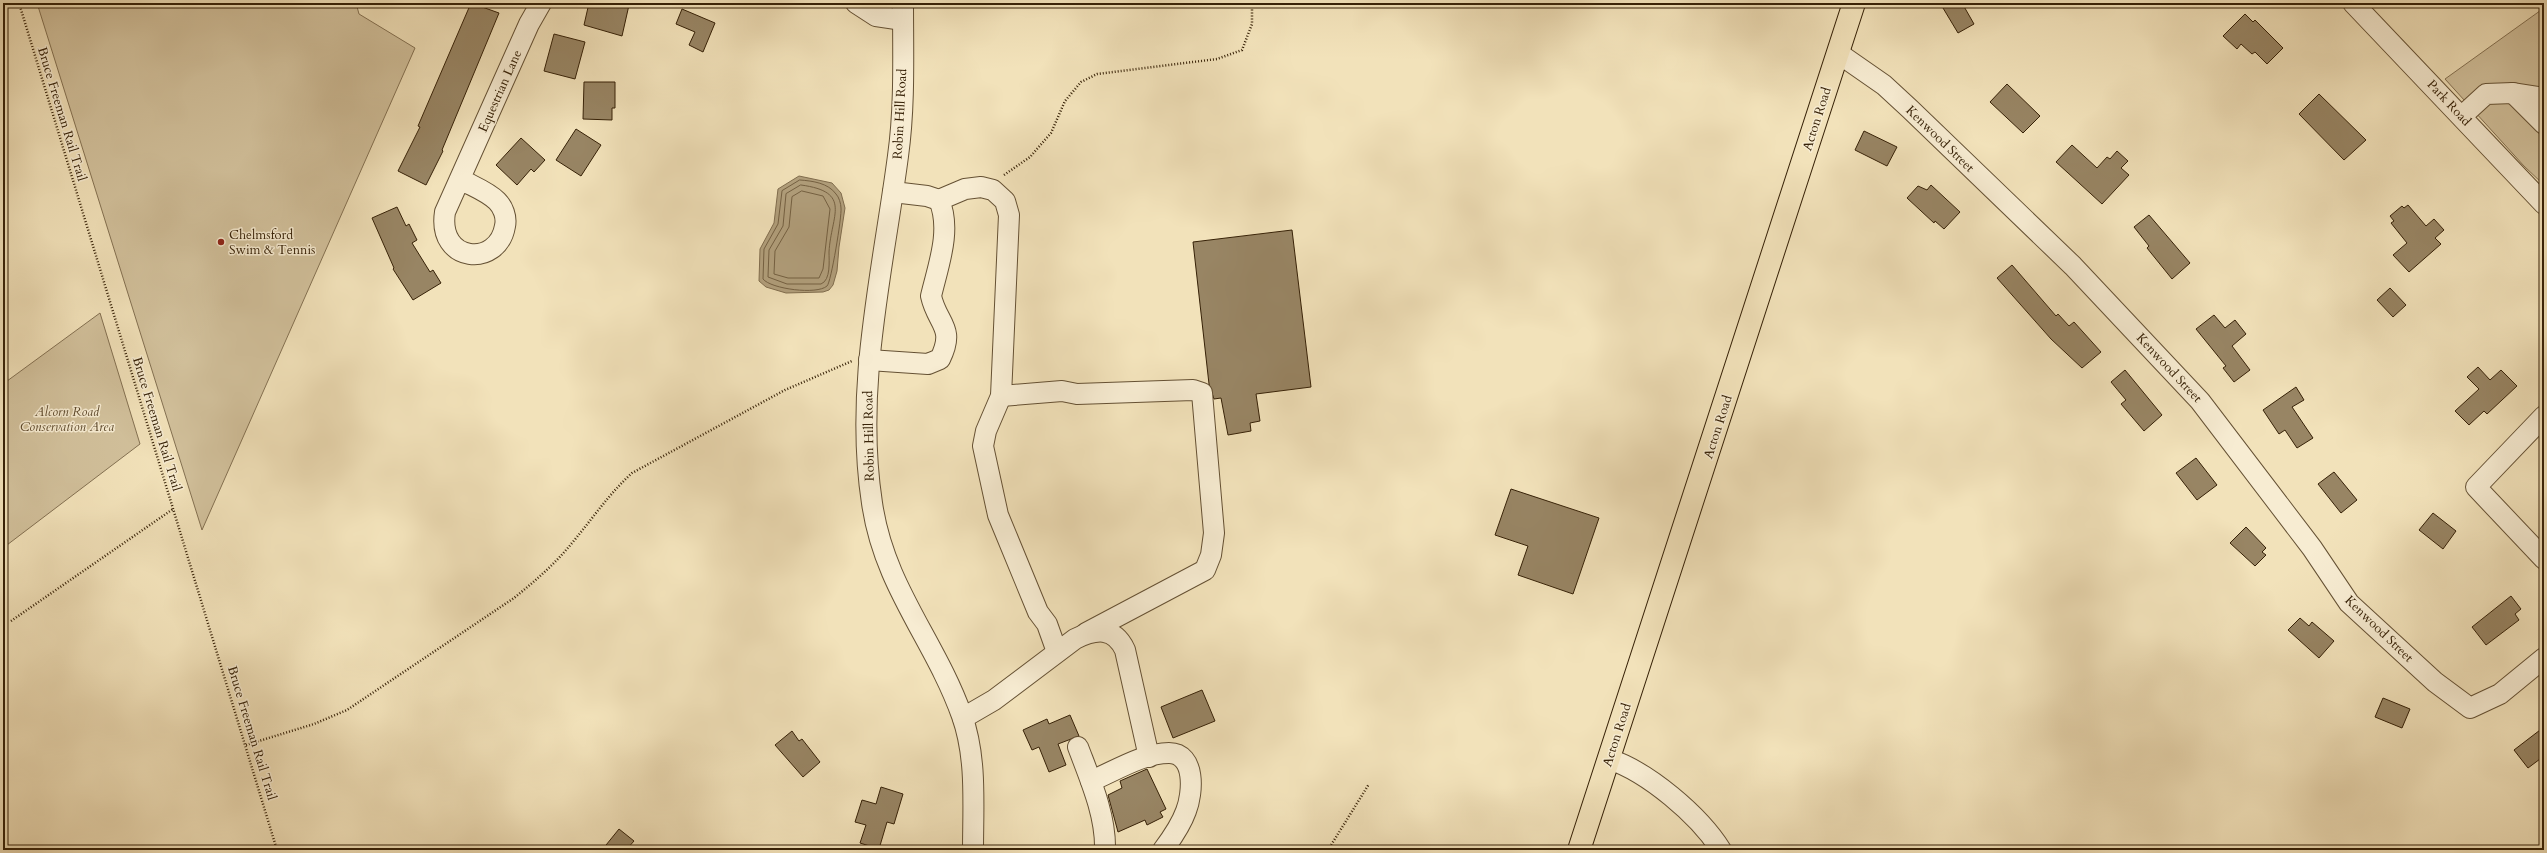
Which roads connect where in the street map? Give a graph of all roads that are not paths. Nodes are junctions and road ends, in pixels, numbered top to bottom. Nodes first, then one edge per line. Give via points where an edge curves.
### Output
1 (541, 3) edge
2 (856, 3) edge
3 (1854, 3) edge
4 (2353, 3) edge
5 (903, 11) edge
6 (1838, 53) junction
7 (2513, 93) junction
8 (2544, 98) edge
9 (2462, 116) junction
10 (2544, 124) edge
11 (460, 179) dead end
12 (893, 192) junction
13 (939, 200) junction
14 (2544, 204) edge
15 (869, 360) junction
16 (1001, 396) junction
17 (2544, 416) edge
18 (2544, 559) edge
19 (1086, 633) junction
20 (1057, 652) junction
21 (2544, 658) edge
22 (963, 718) junction
23 (1078, 746) dead end
24 (1149, 757) junction
25 (1609, 759) junction
26 (1091, 781) junction
27 (973, 850) edge
28 (1105, 850) edge
29 (1163, 850) edge
30 (1579, 850) edge
31 (1721, 850) edge

1 - 11 street, Equestrian Lane via 529,24
2 - 5 street via 876,16
3 - 6 main road, Acton Road
4 - 9 street, Park Road
5 - 12 street, Robin Hill Road via 901,121
6 - 21 street, Kenwood Street via 1894,95 2073,266 2200,401 2312,548 2349,603 2435,682 2470,708 2500,694
6 - 25 main road, Acton Road
7 - 8 street
7 - 9 street via 2486,94
7 - 10 street
9 - 14 street, Park Road
12 - 13 street
12 - 15 street, Robin Hill Road via 878,279
13 - 15 street via 944,213 945,231 931,296 933,306 948,332 945,350 940,359 928,364
13 - 16 street via 965,189 986,188 993,190 1005,201 1009,215
15 - 22 street, Robin Hill Road via 869,474 876,526 892,577 950,685
16 - 19 street via 1062,391 1077,394 1193,390 1202,393 1214,533 1211,555 1204,570
16 - 20 street via 986,431 983,446 987,472 998,515
17 - 18 street via 2476,487
19 - 20 street
19 - 24 street via 1107,631 1121,641 1128,660
20 - 22 street via 994,700
22 - 27 street, Robin Hill Road via 974,791
23 - 26 street
24 - 26 street
24 - 29 street via 1177,754 1189,767 1190,790 1187,810
25 - 30 main road, Acton Road
25 - 31 street via 1635,771 1663,791 1691,815
26 - 28 street via 1103,826

